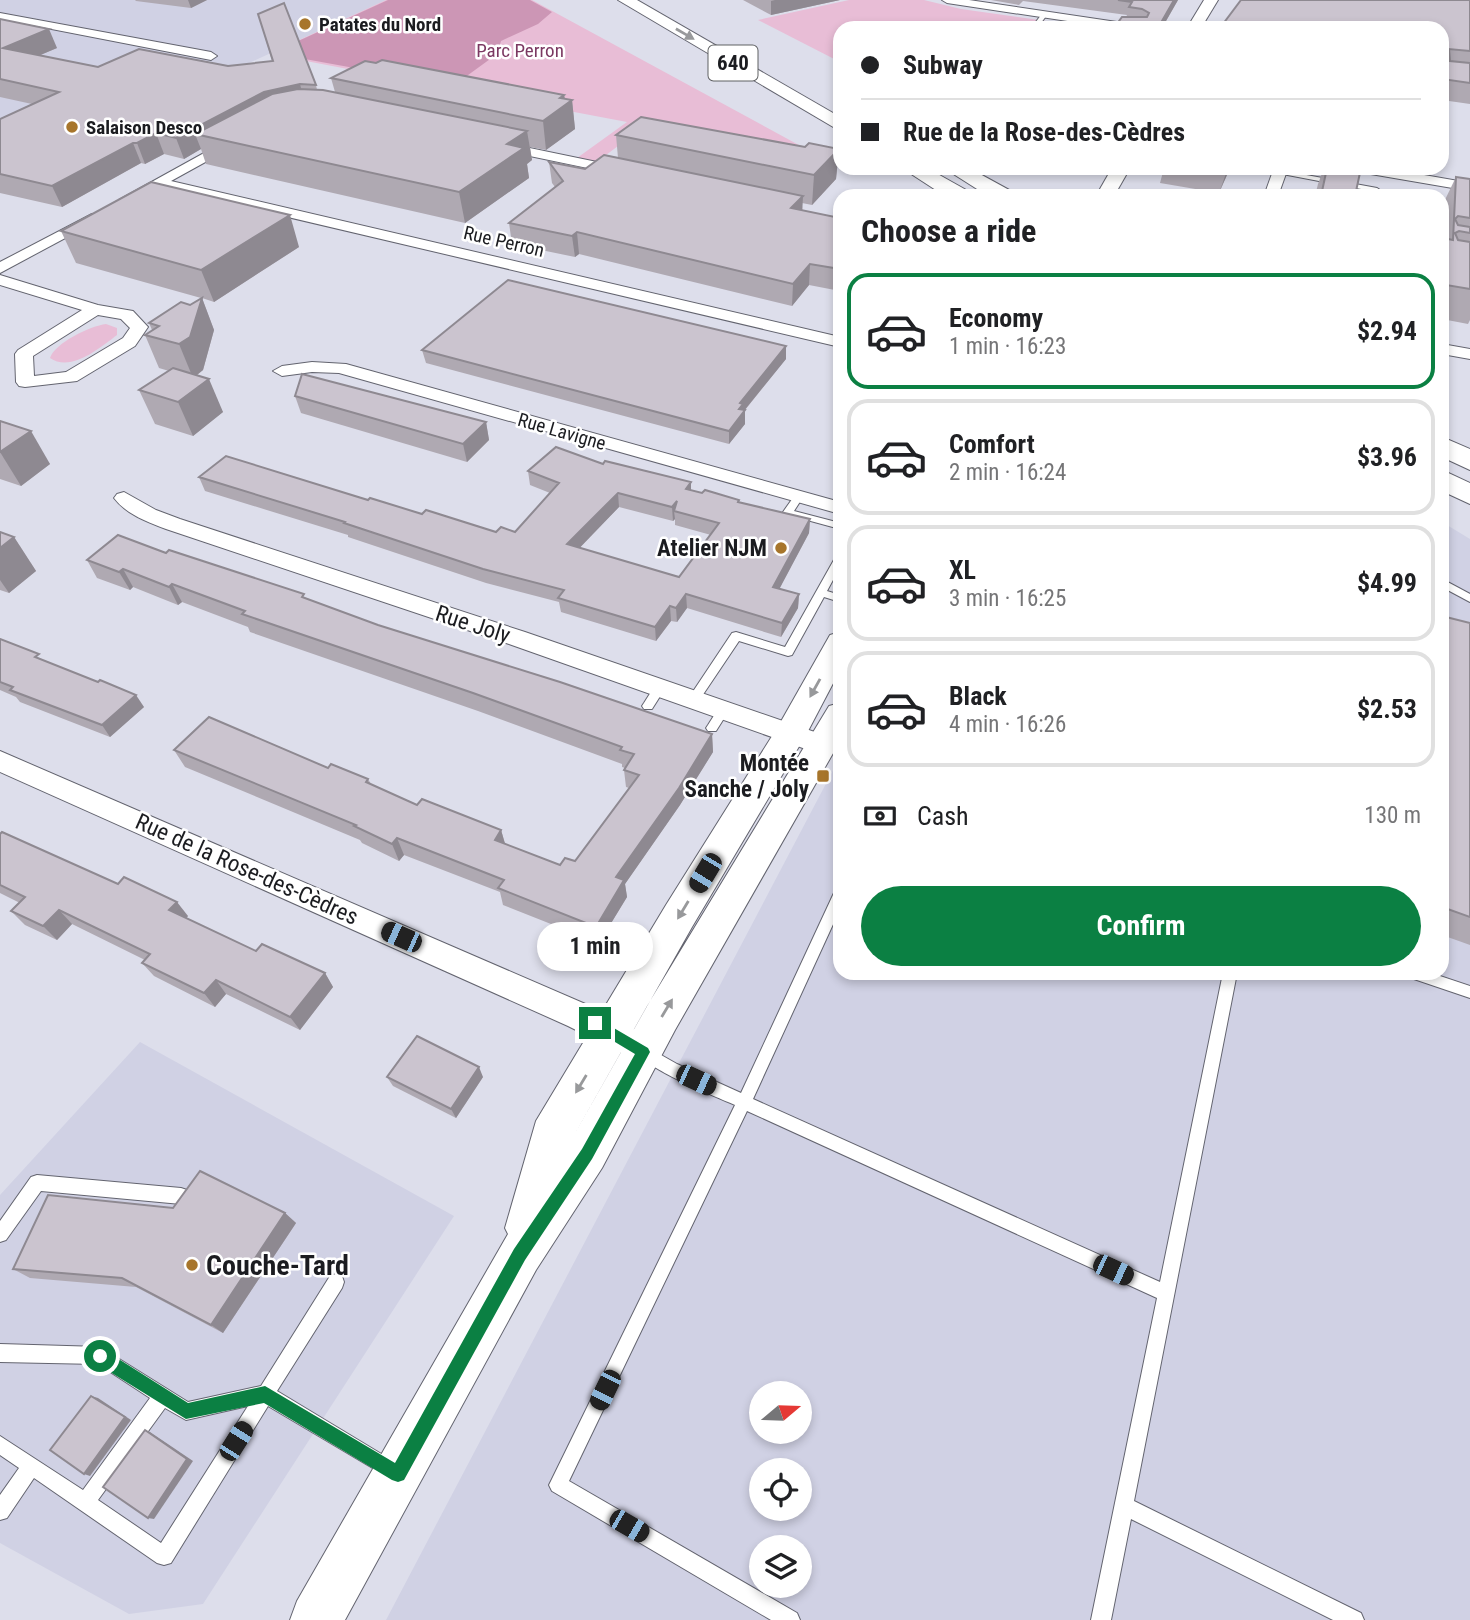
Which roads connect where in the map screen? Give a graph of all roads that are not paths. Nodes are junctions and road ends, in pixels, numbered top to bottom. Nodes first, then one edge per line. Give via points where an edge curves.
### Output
1 (626, 0) edge
2 (658, 0) edge
3 (947, 0) edge
4 (1042, 0) edge
5 (1211, 0) edge
6 (1031, 13) junction
7 (1044, 15) junction
8 (0, 16) edge
9 (1039, 21) edge
10 (1070, 21) edge
11 (1198, 21) edge
12 (721, 36) dead end
13 (740, 47) dead end
14 (211, 56) dead end
15 (820, 92) dead end
16 (833, 121) edge
17 (243, 136) edge
18 (482, 143) edge
19 (924, 175) edge
20 (966, 175) edge
21 (1304, 175) edge
22 (1406, 175) edge
23 (646, 177) edge
24 (158, 182) junction
25 (1470, 187) edge
26 (948, 189) edge
27 (991, 189) edge
28 (1372, 189) edge
29 (1449, 204) edge
30 (1470, 208) edge
31 (0, 268) edge
32 (0, 280) edge
33 (95, 309) junction
34 (833, 340) edge
35 (1449, 350) edge
36 (1470, 354) edge
37 (282, 371) dead end
38 (1449, 449) edge
39 (1470, 461) edge
40 (1449, 483) edge
41 (1470, 495) edge
42 (798, 497) junction
43 (124, 498) dead end
44 (833, 507) edge
45 (833, 526) edge
46 (833, 579) edge
47 (1449, 586) edge
48 (821, 593) junction
49 (833, 597) edge
50 (1470, 599) edge
51 (833, 663) edge
52 (694, 699) junction
53 (833, 719) edge
54 (807, 739) junction
55 (0, 761) edge
56 (833, 910) edge
57 (1229, 980) edge
58 (1434, 980) edge
59 (1470, 992) edge
60 (627, 1042) junction
61 (744, 1102) junction
62 (181, 1196) edge
63 (0, 1234) edge
64 (336, 1282) dead end
65 (1167, 1294) junction
66 (0, 1353) edge
67 (265, 1394) junction
68 (163, 1396) junction
69 (0, 1444) edge
70 (32, 1466) junction
71 (398, 1474) junction
72 (85, 1502) junction
73 (1125, 1506) junction
74 (0, 1511) edge
75 (316, 1620) edge
76 (790, 1620) edge
77 (1101, 1620) edge
78 (1354, 1620) edge

1 -> 16 highway, 640
2 - 12 highway, 640
3 - 6 street
4 - 6 street
5 - 11 street
6 - 7 street
7 - 9 lane
7 - 10 street
8 - 14 street
13 - 15 highway, 640
17 - 24 street
18 - 23 street
19 - 26 highway
20 - 27 highway
21 - 28 lane
22 - 25 street
24 - 31 street
24 - 34 street, Rue Perron
29 - 30 lane
32 - 33 street
33 - 33 street via 127,315 139,327 129,342 71,377 25,382 24,354
35 - 36 street
37 - 42 street, Rue Lavigne via 340,369
38 - 39 highway
40 - 41 highway
42 - 44 street, Rue Lavigne
42 - 45 lane via 788,512
43 - 52 street, Rue Joly via 173,524 654,696
46 - 48 lane
47 - 50 lane
48 - 49 lane
48 - 52 lane via 788,652 736,636
51 -> 54 street
52 - 54 street, Rue Joly via 718,719
53 - 54 street
54 - 60 street
55 - 60 street, Rue de la Rose-des-Cèdres via 544,1000
56 - 61 lane
57 - 65 lane
58 - 59 lane
60 - 61 lane
60 - 71 street via 587,1154 520,1254
61 - 65 lane
61 - 76 lane via 558,1485
62 - 63 lane via 37,1183
64 - 67 lane
65 - 73 lane
66 - 68 lane via 100,1356
67 - 68 lane via 186,1411
67 - 71 lane
67 - 72 lane via 164,1556
68 - 72 lane
69 - 70 lane
70 - 72 lane
70 - 74 lane
71 - 75 street
73 - 77 lane
73 - 78 lane

